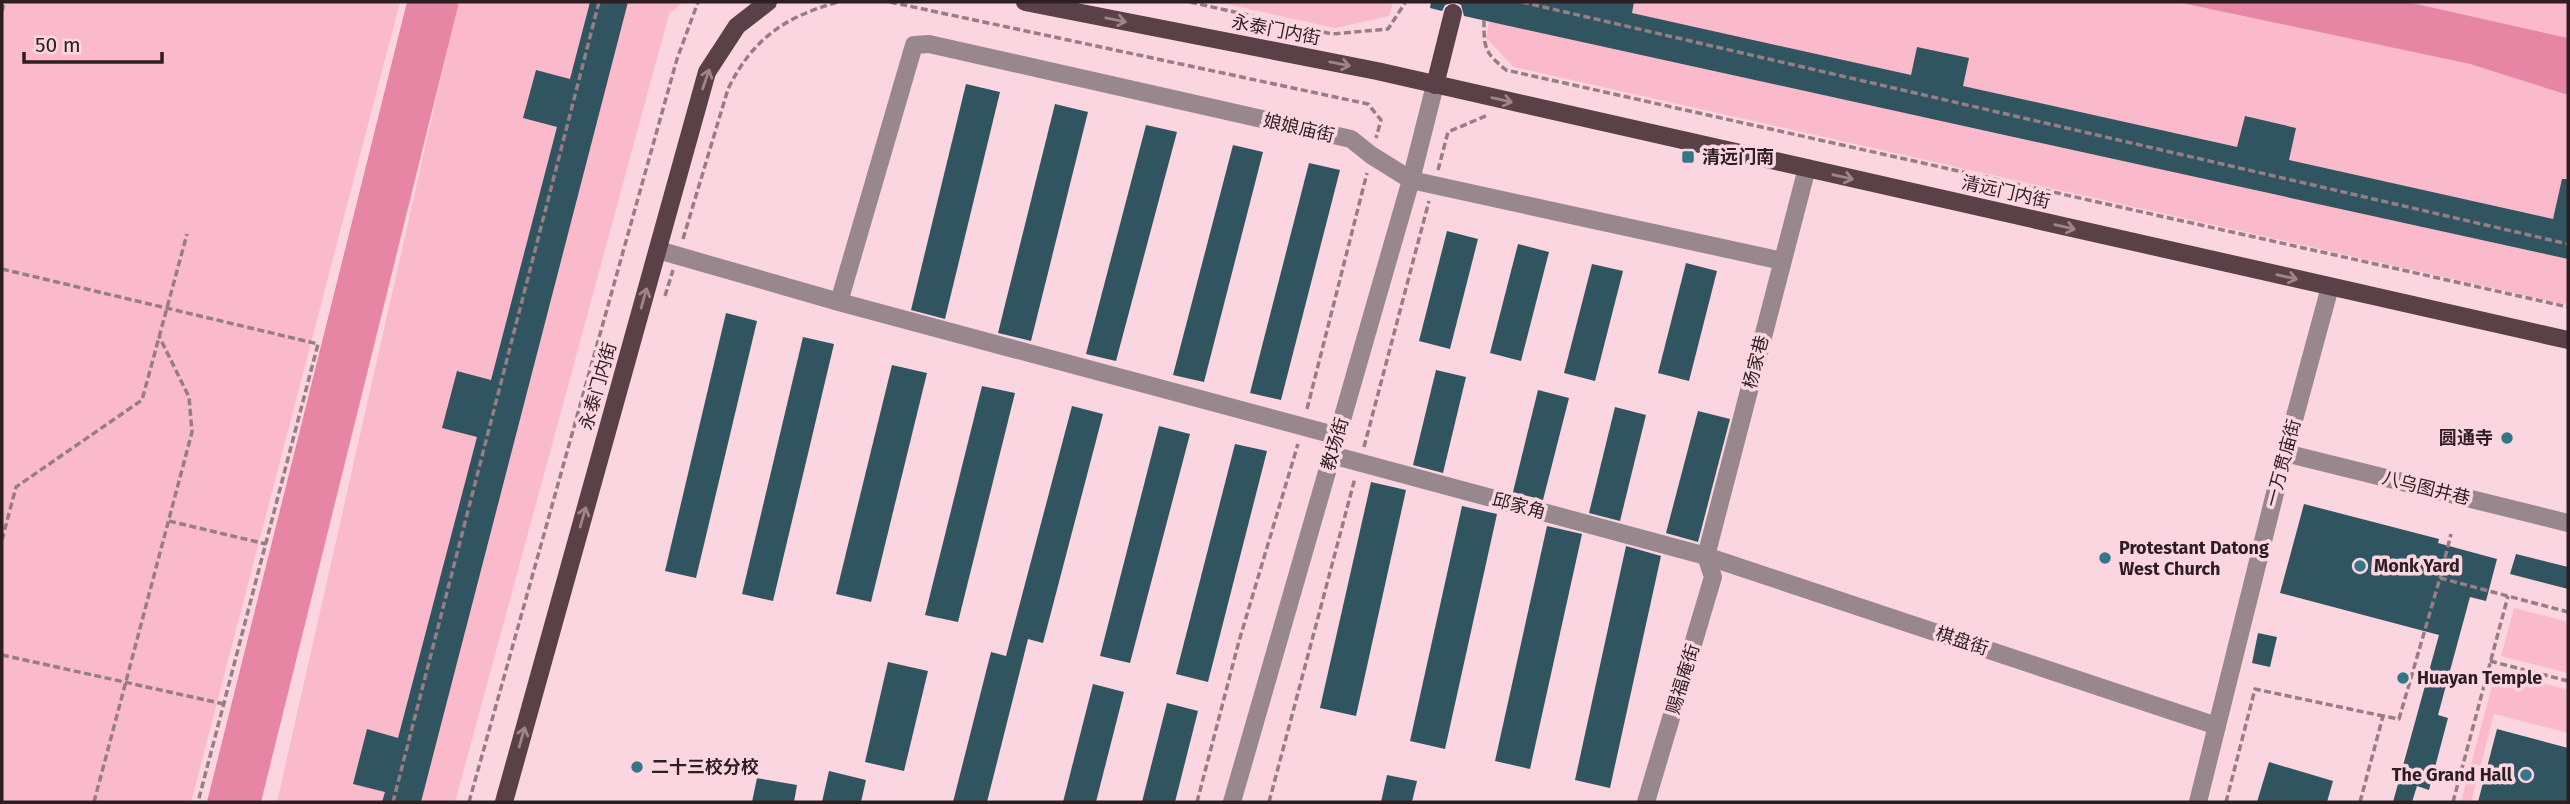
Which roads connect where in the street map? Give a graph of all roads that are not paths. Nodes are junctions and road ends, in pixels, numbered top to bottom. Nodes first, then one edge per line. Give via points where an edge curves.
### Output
1 (768, 2) edge
2 (1025, 2) edge
3 (1453, 13) dead end
4 (1435, 85) junction
5 (1807, 169) junction
6 (1411, 180) junction
7 (658, 250) junction
8 (1782, 261) junction
9 (2330, 287) junction
10 (839, 302) junction
11 (2568, 340) edge
12 (1338, 436) junction
13 (2285, 453) junction
14 (1332, 455) junction
15 (2568, 523) edge
16 (1706, 556) junction
17 (2217, 726) junction
18 (504, 802) edge
19 (1232, 802) edge
20 (1646, 802) edge
21 (2198, 802) edge

7 -> 1 main road, 永泰门内街 via 707,72 737,26
2 -> 4 main road, 永泰门内街
3 - 4 main road
4 -> 5 main road, 清远门内街
4 - 6 street, 教场街
5 - 8 street, 杨家巷
5 -> 9 main road, 清远门内街
6 - 8 street, 娘娘庙街
6 - 10 street, 娘娘庙街 via 1351,139 929,44 914,45
6 - 12 street, 教场街
7 - 10 street
18 -> 7 main road, 永泰门内街
8 - 16 street, 杨家巷
9 - 11 main road, 清远门内街
9 - 13 street, 一万贯庙街
10 - 12 street
12 - 14 street, 教场街
13 - 15 street, 八乌图井巷
13 - 17 street, 一万贯庙街
14 - 16 street, 邱家角
14 - 19 street, 教场街
16 - 17 street, 棋盘街
16 - 20 street, 赐福庵街 via 1713,577
17 - 21 street, 一万贯庙街

